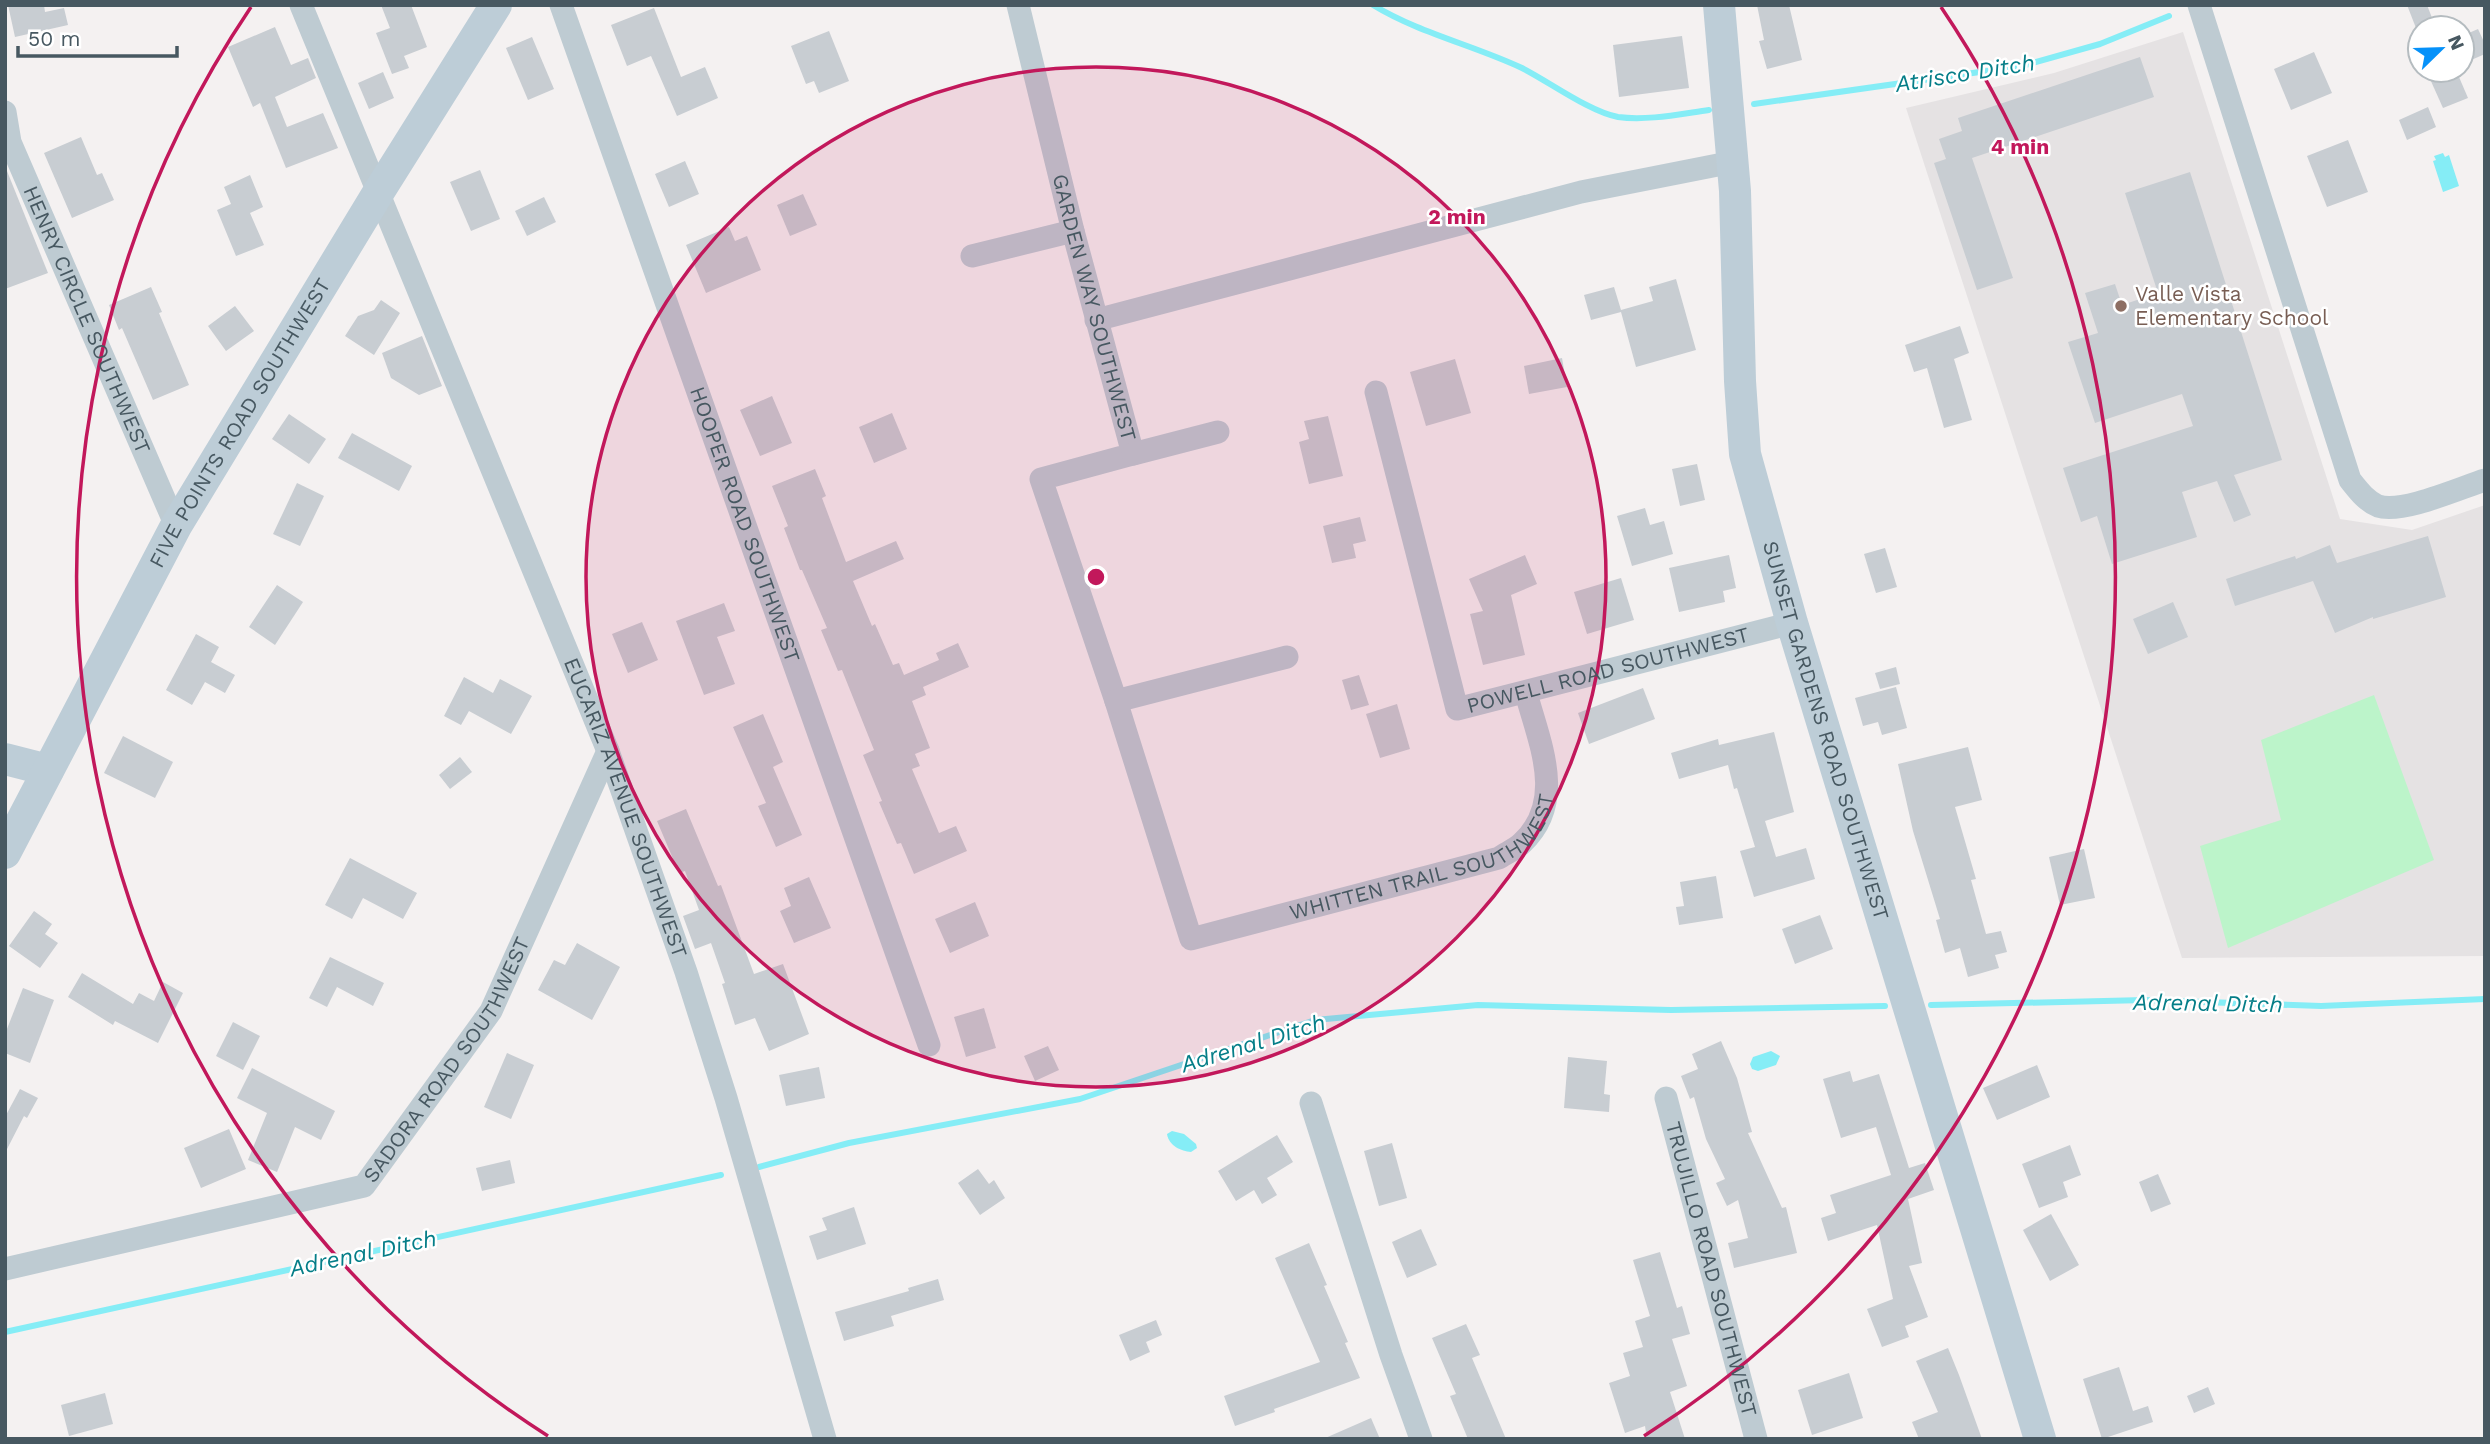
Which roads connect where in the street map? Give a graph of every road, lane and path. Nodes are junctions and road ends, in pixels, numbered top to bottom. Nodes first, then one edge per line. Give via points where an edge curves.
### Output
1 (301, 5) edge
2 (496, 5) edge
3 (561, 5) edge
4 (1018, 5) edge
5 (1719, 5) edge
6 (2200, 9) edge
7 (5, 111) edge
8 (8, 141) edge
9 (1732, 156) junction
10 (378, 193) junction
11 (1073, 231) junction
12 (972, 256) dead end
13 (1096, 320) junction
14 (1376, 392) dead end
15 (1218, 432) dead end
16 (1133, 454) junction
17 (2485, 480) edge
18 (176, 526) junction
19 (1792, 623) junction
20 (1287, 657) dead end
21 (1526, 693) junction
22 (1116, 701) junction
23 (608, 751) junction
24 (5, 759) edge
25 (48, 770) junction
26 (5, 853) edge
27 (1191, 939) joint
28 (929, 1045) dead end
29 (1666, 1098) dead end
30 (1311, 1103) dead end
31 (5, 1269) edge
32 (825, 1439) edge
33 (1421, 1439) edge
34 (1756, 1439) edge
35 (2040, 1439) edge

1 - 10 street
2 - 10 street, FIVE POINTS ROAD SOUTHWEST
3 - 28 street, HOOPER ROAD SOUTHWEST
4 - 11 street, GARDEN WAY SOUTHWEST
5 - 9 street, SUNSET GARDENS ROAD SOUTHWEST
6 - 17 street via 2350,480 2379,506 2398,507
7 - 8 street, HENRY CIRCLE SOUTHWEST
8 - 18 street, HENRY CIRCLE SOUTHWEST
9 - 13 street
9 - 19 street, SUNSET GARDENS ROAD SOUTHWEST via 1745,454
10 - 18 street, FIVE POINTS ROAD SOUTHWEST
10 - 23 street, EUCARIZ AVENUE SOUTHWEST
11 - 12 street
11 - 13 street, GARDEN WAY SOUTHWEST
13 - 16 street, GARDEN WAY SOUTHWEST
14 - 21 street, POWELL ROAD SOUTHWEST via 1457,709
15 - 16 street
16 - 22 street, GARDEN WAY SOUTHWEST via 1041,479
18 - 25 street, FIVE POINTS ROAD SOUTHWEST
19 - 21 street, POWELL ROAD SOUTHWEST
19 - 35 street, SUNSET GARDENS ROAD SOUTHWEST
20 - 22 street
21 - 27 street, WHITTEN TRAIL SOUTHWEST via 1548,778 1546,804 1522,844 1499,858
22 - 27 street, GARDEN WAY SOUTHWEST
23 - 31 street, SADORA ROAD SOUTHWEST via 491,1011 364,1186
23 - 32 street, EUCARIZ AVENUE SOUTHWEST via 726,1098
24 - 25 street
25 - 26 street, FIVE POINTS ROAD SOUTHWEST
29 - 34 street, TRUJILLO ROAD SOUTHWEST
30 - 33 street

